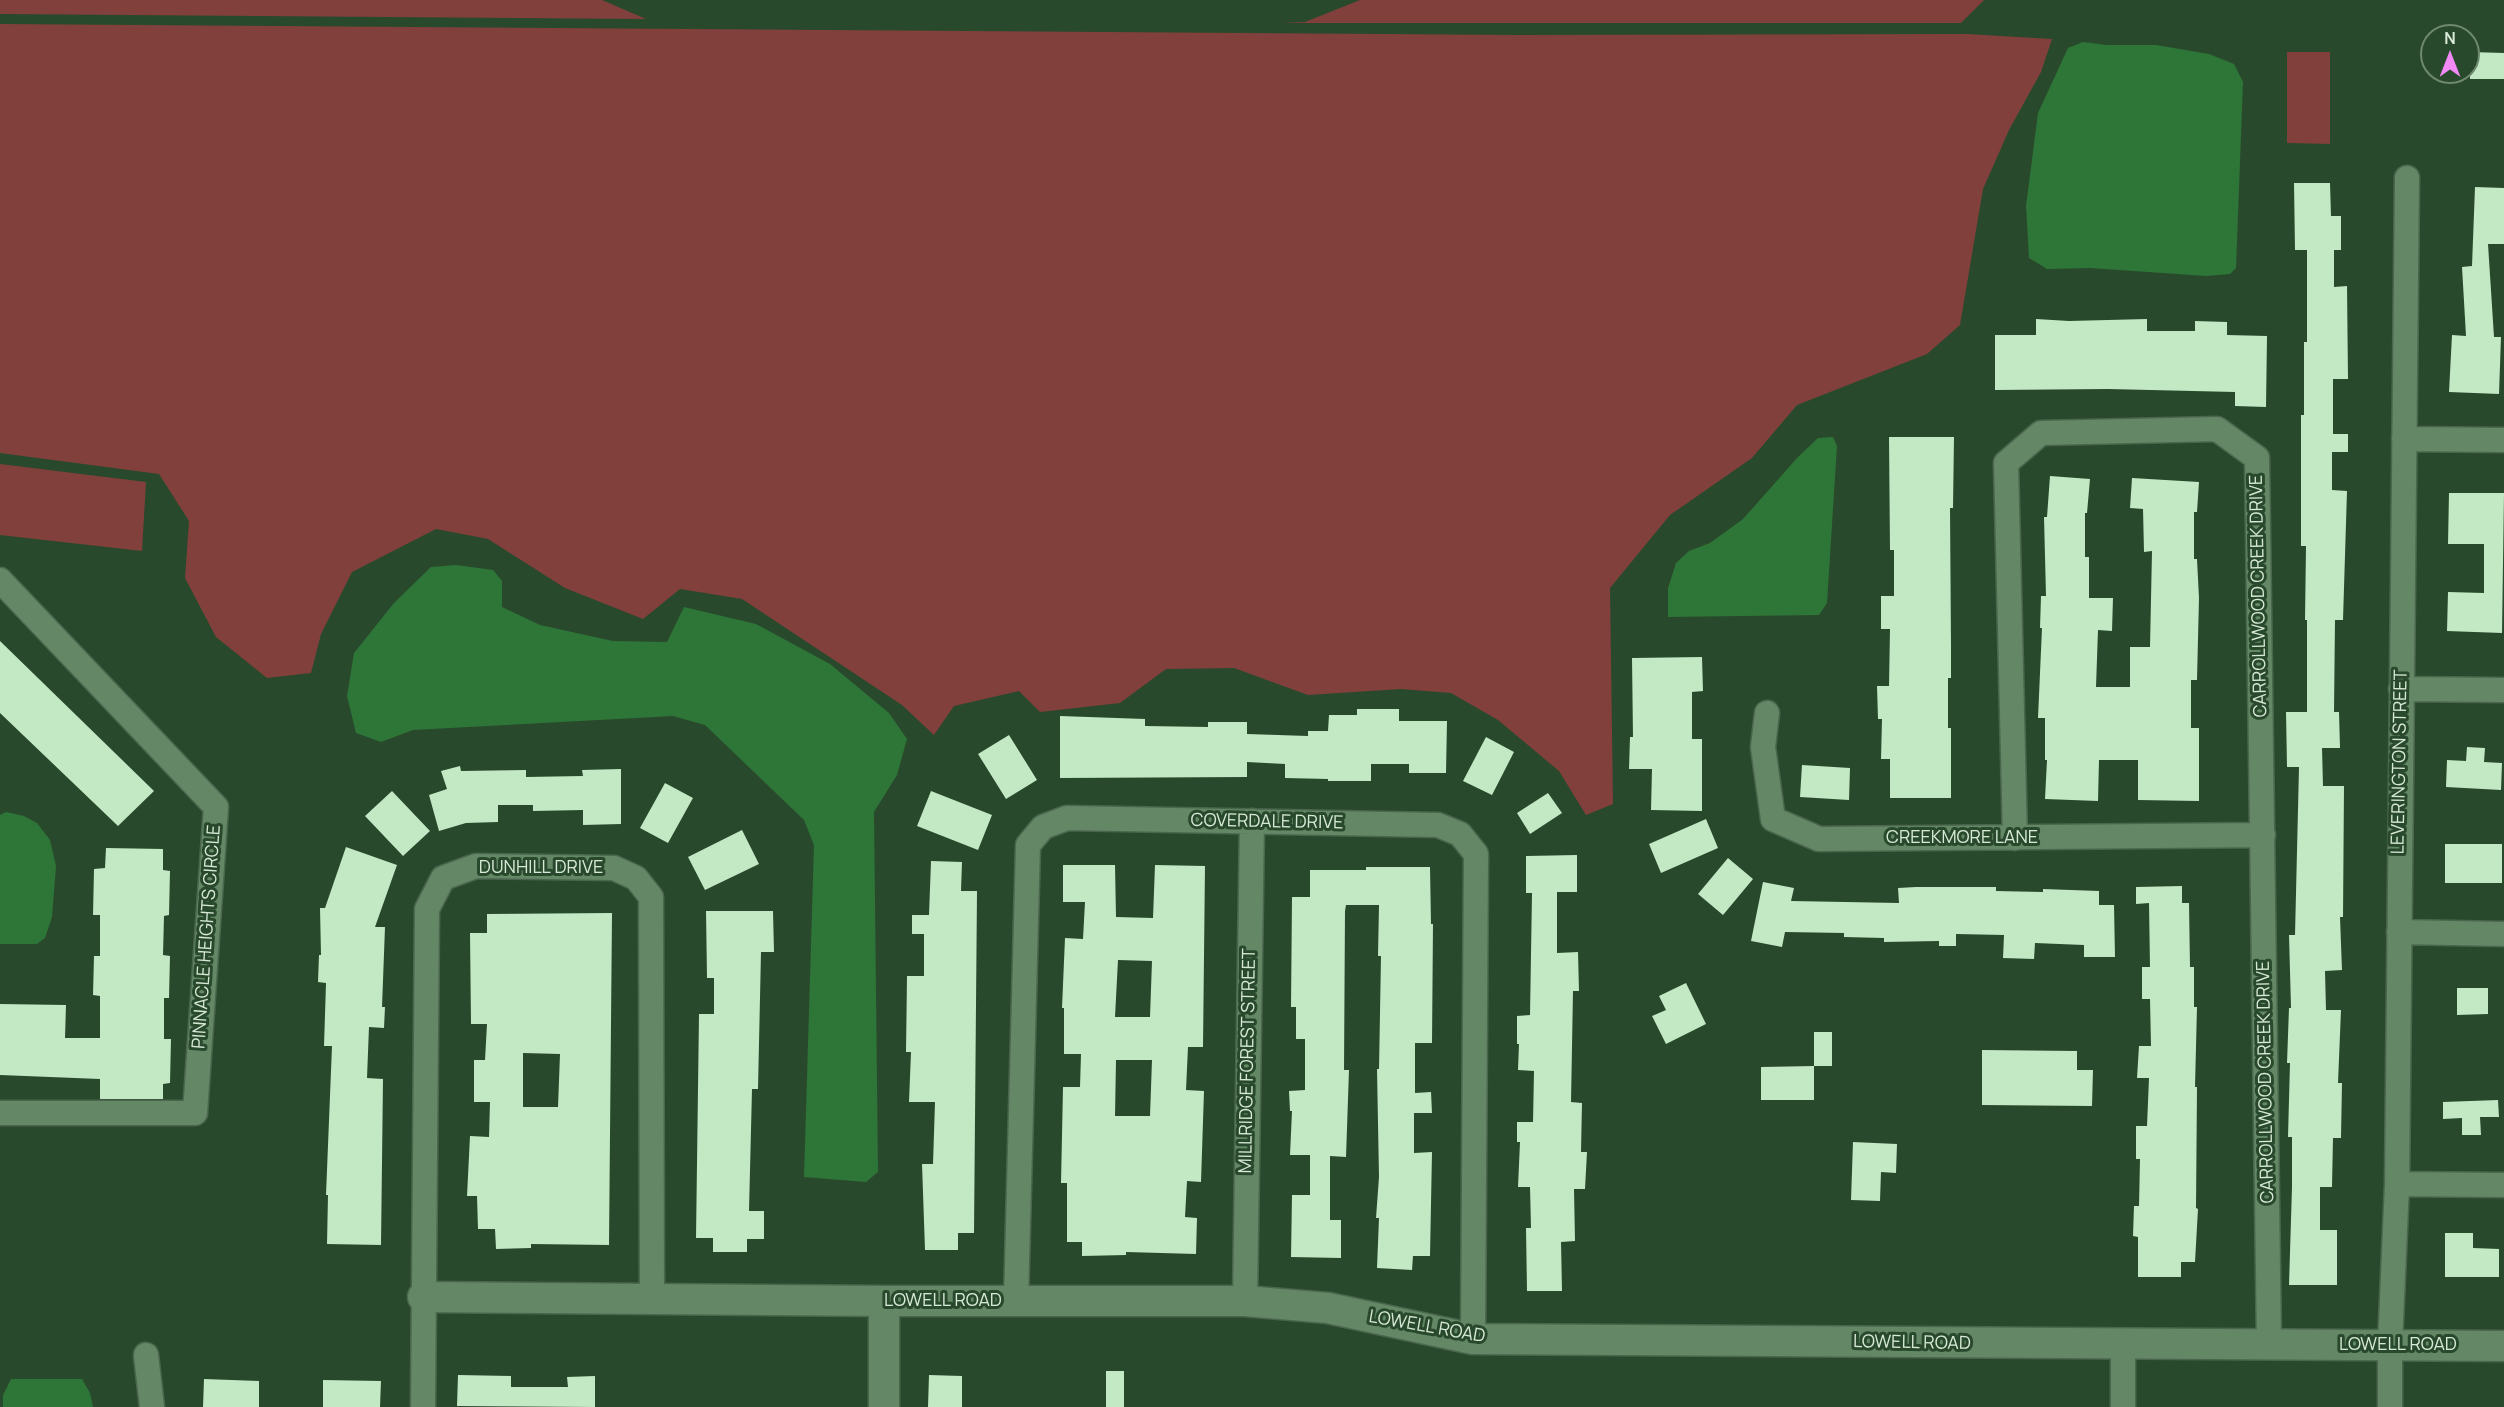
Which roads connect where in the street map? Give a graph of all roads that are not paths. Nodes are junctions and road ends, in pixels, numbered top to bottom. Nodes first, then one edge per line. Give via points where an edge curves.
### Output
1 (2407, 178) dead end
2 (2404, 439) junction
3 (2504, 440) edge
4 (0, 580) edge
5 (2401, 689) junction
6 (2504, 690) edge
7 (1767, 713) dead end
8 (1252, 821) junction
9 (2263, 835) junction
10 (2015, 838) junction
11 (2399, 932) junction
12 (2504, 934) edge
13 (0, 1113) edge
14 (2397, 1184) junction
15 (2504, 1185) edge
16 (423, 1297) junction
17 (652, 1300) junction
18 (884, 1301) junction
19 (1016, 1301) junction
20 (1245, 1301) junction
21 (1473, 1339) junction
22 (2123, 1344) junction
23 (2269, 1345) junction
24 (2390, 1345) junction
25 (2504, 1346) edge
26 (146, 1355) dead end
27 (152, 1407) edge
28 (423, 1407) edge
29 (884, 1407) edge
30 (2123, 1407) edge
31 (2390, 1407) edge

1 - 2 street, LEVERINGTON STREET
2 - 3 street
2 - 5 street, LEVERINGTON STREET
4 - 13 street, PINNACLE HEIGHTS CIRCLE via 216,807 195,1113
5 - 6 street
5 - 11 street, LEVERINGTON STREET
7 - 10 street, CREEKMORE LANE via 1762,747 1773,819 1820,839
8 - 19 street, COVERDALE DRIVE via 1067,818 1043,827 1028,845
8 - 20 street, MILLRIDGE FOREST STREET
8 - 21 street, COVERDALE DRIVE via 1438,825 1460,834 1476,854
9 - 10 street, CREEKMORE LANE
9 - 10 street, CARROLLWOOD CREEK DRIVE via 2257,458 2217,429 2206,429 2041,433 2006,463
9 - 23 street, CARROLLWOOD CREEK DRIVE
11 - 12 street
11 - 14 street, LEVERINGTON STREET
14 - 15 street
14 - 24 street, LEVERINGTON STREET
16 - 17 street, LOWELL ROAD
16 - 17 street, DUNHILL DRIVE via 427,909 443,878 476,866 488,866 614,868 636,878 651,897
16 - 28 street, DUNHILL DRIVE
17 - 18 street, LOWELL ROAD
18 - 19 street, LOWELL ROAD
18 - 29 street
19 - 20 street, LOWELL ROAD
20 - 21 street, LOWELL ROAD via 1328,1308
21 - 22 street, LOWELL ROAD
22 - 23 street, LOWELL ROAD
22 - 30 street
23 - 24 street, LOWELL ROAD
24 - 25 street, LOWELL ROAD
24 - 31 street, LEVERINGTON STREET
26 - 27 street

